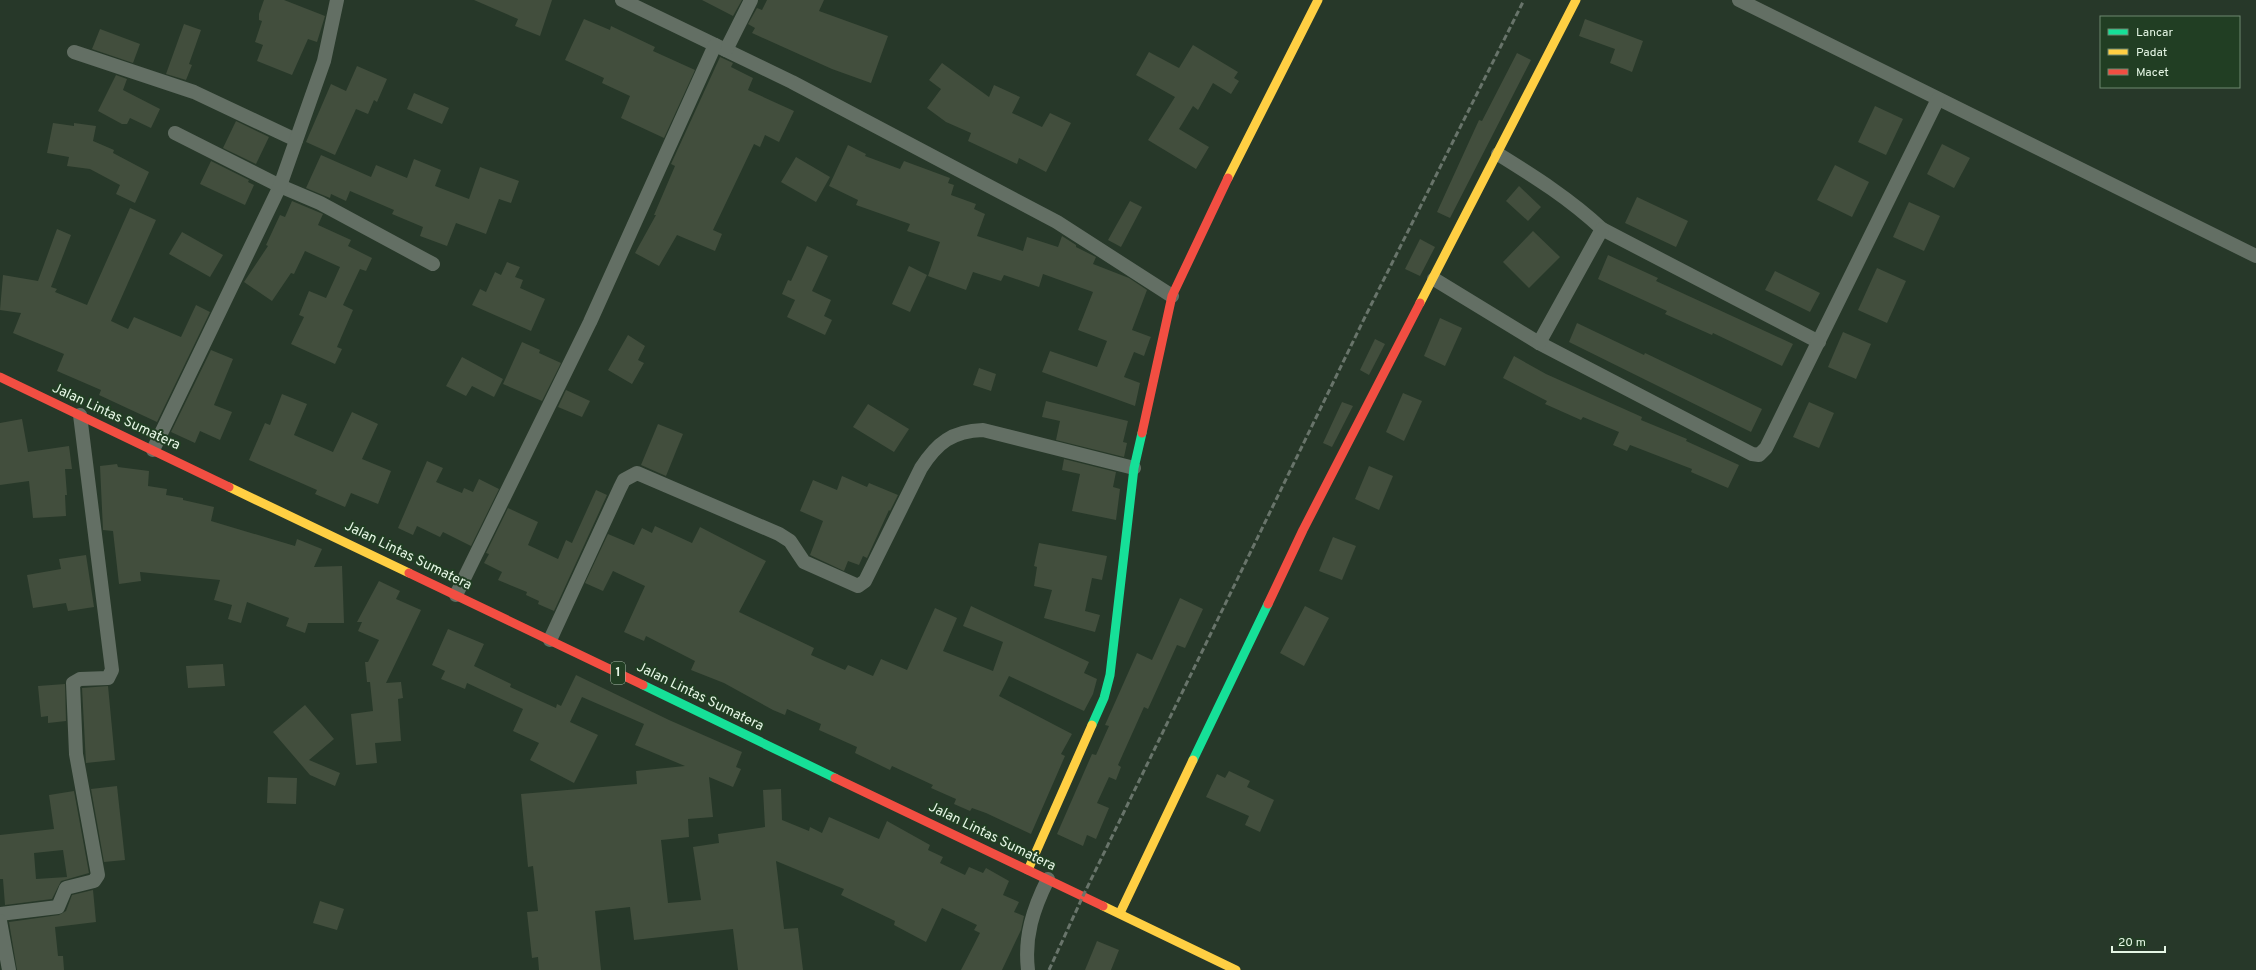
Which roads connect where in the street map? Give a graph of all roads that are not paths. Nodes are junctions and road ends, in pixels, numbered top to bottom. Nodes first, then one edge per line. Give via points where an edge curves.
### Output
1 (336, 0) edge
2 (622, 0) edge
3 (751, 0) edge
4 (1318, 0) edge
5 (1576, 0) edge
6 (1740, 0) edge
7 (720, 47) junction
8 (74, 52) dead end
9 (1938, 100) junction
10 (175, 133) dead end
11 (296, 140) junction
12 (1498, 154) junction
13 (280, 186) junction
14 (1602, 229) junction
15 (2256, 256) edge
16 (433, 264) dead end
17 (1434, 279) junction
18 (1172, 296) junction
19 (1819, 342) junction
20 (1539, 343) junction
21 (0, 377) edge
22 (80, 416) junction
23 (153, 450) junction
24 (1134, 468) junction
25 (456, 595) junction
26 (550, 640) junction
27 (1028, 870) junction
28 (1048, 879) junction
29 (1120, 913) junction
30 (0, 914) edge
31 (0, 921) edge
32 (9, 970) edge
33 (1028, 970) edge
34 (1236, 970) edge

1 - 11 street via 324,61
2 - 7 street
3 - 7 street
4 - 18 main road via 1239,154
5 - 12 main road
6 - 9 street
7 - 18 street via 792,82 1057,222
7 - 25 street via 590,322
8 - 11 street via 194,92
9 - 15 street
9 - 19 street
10 - 13 street
11 - 13 street
12 - 14 street via 1581,209
12 - 17 main road
13 - 16 street via 320,203
13 - 23 street
14 - 19 street
14 - 20 street
17 - 20 street
17 - 29 main road via 1303,530
18 - 24 main road
19 - 20 street via 1766,448 1759,455
21 - 22 main road, Jalan Lintas Sumatera / 1
22 - 23 main road, Jalan Lintas Sumatera / 1
22 - 30 street via 112,670 108,678 80,679 73,683 76,754 98,875 94,881 66,888 58,907
23 - 25 main road, Jalan Lintas Sumatera / 1
24 - 26 street via 983,430 967,430 951,436 930,454 921,468 865,581 858,586 804,562 790,541 779,534 637,472 624,480
24 - 27 main road via 1110,675 1104,698
25 - 26 main road, Jalan Lintas Sumatera / 1
26 - 27 main road, Jalan Lintas Sumatera / 1
27 - 28 main road, Jalan Lintas Sumatera / 1
28 - 29 main road, Jalan Lintas Sumatera / 1
28 - 33 street via 1029,926 1026,951
29 - 34 main road, Jalan Lintas Sumatera / 1
31 - 32 street

